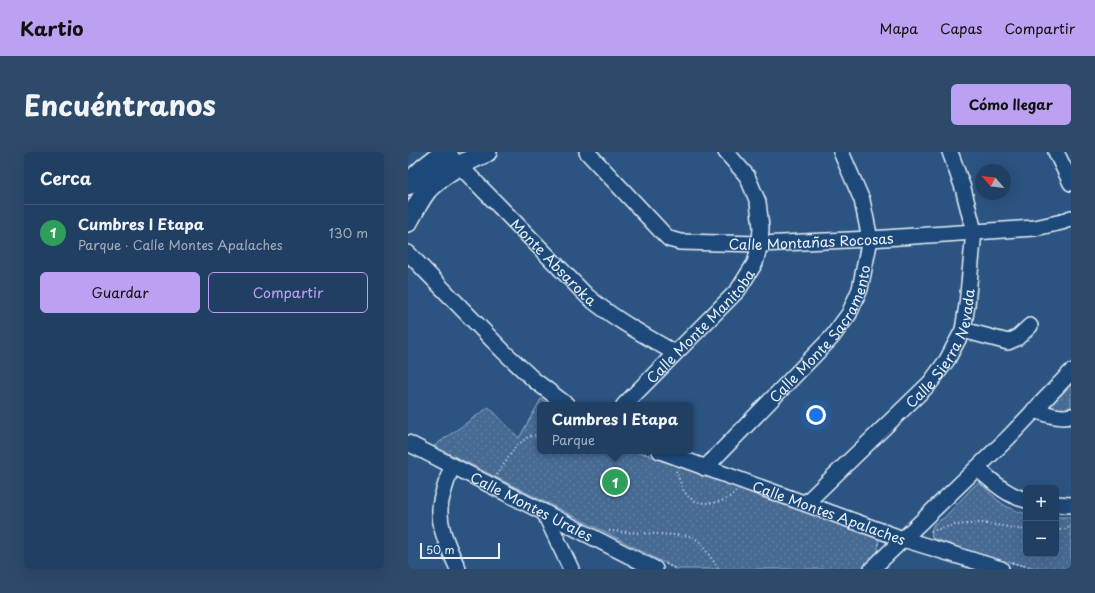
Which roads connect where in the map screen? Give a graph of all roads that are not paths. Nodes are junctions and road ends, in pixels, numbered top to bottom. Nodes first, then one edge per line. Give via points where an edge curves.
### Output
1 (487, 152) edge
2 (587, 152) edge
3 (726, 152) edge
4 (841, 152) edge
5 (950, 152) edge
6 (1056, 152) edge
7 (451, 156) edge
8 (1071, 183) edge
9 (408, 185) edge
10 (1071, 218) edge
11 (408, 222) edge
12 (974, 232) junction
13 (870, 239) junction
14 (760, 244) junction
15 (408, 253) edge
16 (1030, 326) dead end
17 (963, 330) junction
18 (675, 353) junction
19 (1071, 372) edge
20 (563, 402) edge
21 (627, 402) edge
22 (1034, 410) junction
23 (1071, 416) edge
24 (408, 443) edge
25 (668, 454) edge
26 (452, 466) junction
27 (705, 468) junction
28 (977, 468) junction
29 (1023, 499) edge
30 (806, 503) junction
31 (1059, 504) edge
32 (1071, 505) edge
33 (544, 512) junction
34 (903, 539) junction
35 (458, 569) edge
36 (571, 569) edge
37 (655, 569) edge
38 (872, 569) edge
39 (1001, 569) edge

1 - 7 main road
2 - 14 street, Calle Montañas Rocosas via 660,232 669,238 680,242
3 - 14 street, Calle Monte Manitoba via 747,176 758,202
4 - 13 street, Calle Monte Sacramento via 862,200
5 - 12 street, Calle Sierra Nevada via 963,188
6 - 8 street
7 - 9 main road via 434,160
7 - 11 main road
7 - 18 street, Monte Absaroka via 587,296 624,324
10 - 12 street, Calle Montañas Rocosas via 1035,228
12 - 13 street, Calle Montañas Rocosas
12 - 17 street, Calle Sierra Nevada
13 - 14 street, Calle Montañas Rocosas
13 - 27 street, Calle Monte Sacramento via 860,289 849,314 832,337
14 - 18 street, Calle Monte Manitoba via 755,263 738,290
15 - 20 street via 504,352
16 - 17 street via 1018,338 1008,342
17 - 30 street, Calle Sierra Nevada via 947,360 930,383
18 - 21 street, Calle Monte Manitoba
19 - 22 street
22 - 23 street via 1063,418
22 - 28 street
24 - 26 street, Calle Montes Urales
25 - 27 street, Calle Montes Apalaches
26 - 33 street, Calle Montes Urales
26 - 35 street via 441,502 441,522
27 - 30 street, Calle Montes Apalaches
28 - 29 street via 1004,491
28 - 34 street
30 - 34 street, Calle Montes Apalaches
31 - 32 street
33 - 36 street
33 - 37 street, Calle Montes Urales
34 - 38 street
34 - 39 street, Calle Montes Apalaches

